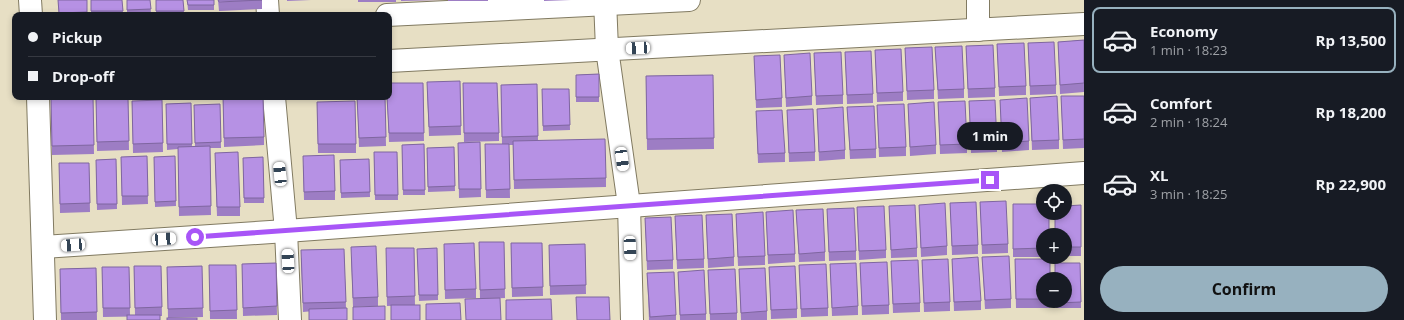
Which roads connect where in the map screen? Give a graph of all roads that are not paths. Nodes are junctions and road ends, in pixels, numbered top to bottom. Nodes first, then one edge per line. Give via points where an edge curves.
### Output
1 (30, 0) edge
2 (268, 0) edge
3 (689, 0) edge
4 (978, 0) edge
5 (605, 2) edge
6 (31, 12) edge
7 (268, 12) edge
8 (392, 15) edge
9 (1084, 24) edge
10 (978, 30) junction
11 (607, 49) junction
12 (392, 61) edge
13 (38, 100) edge
14 (274, 100) edge
15 (1084, 173) edge
16 (629, 206) junction
17 (286, 231) junction
18 (43, 247) junction
19 (45, 320) edge
20 (290, 320) edge
21 (632, 320) edge

1 - 6 street
2 - 7 street
3 - 5 street
4 - 10 street
5 - 8 street
5 - 11 street
9 - 10 street
10 - 11 street
11 - 12 street
11 - 16 street
13 - 18 street
14 - 17 street
15 - 16 street
16 - 17 street
16 - 21 street
17 - 18 street
17 - 20 street
18 - 19 street

